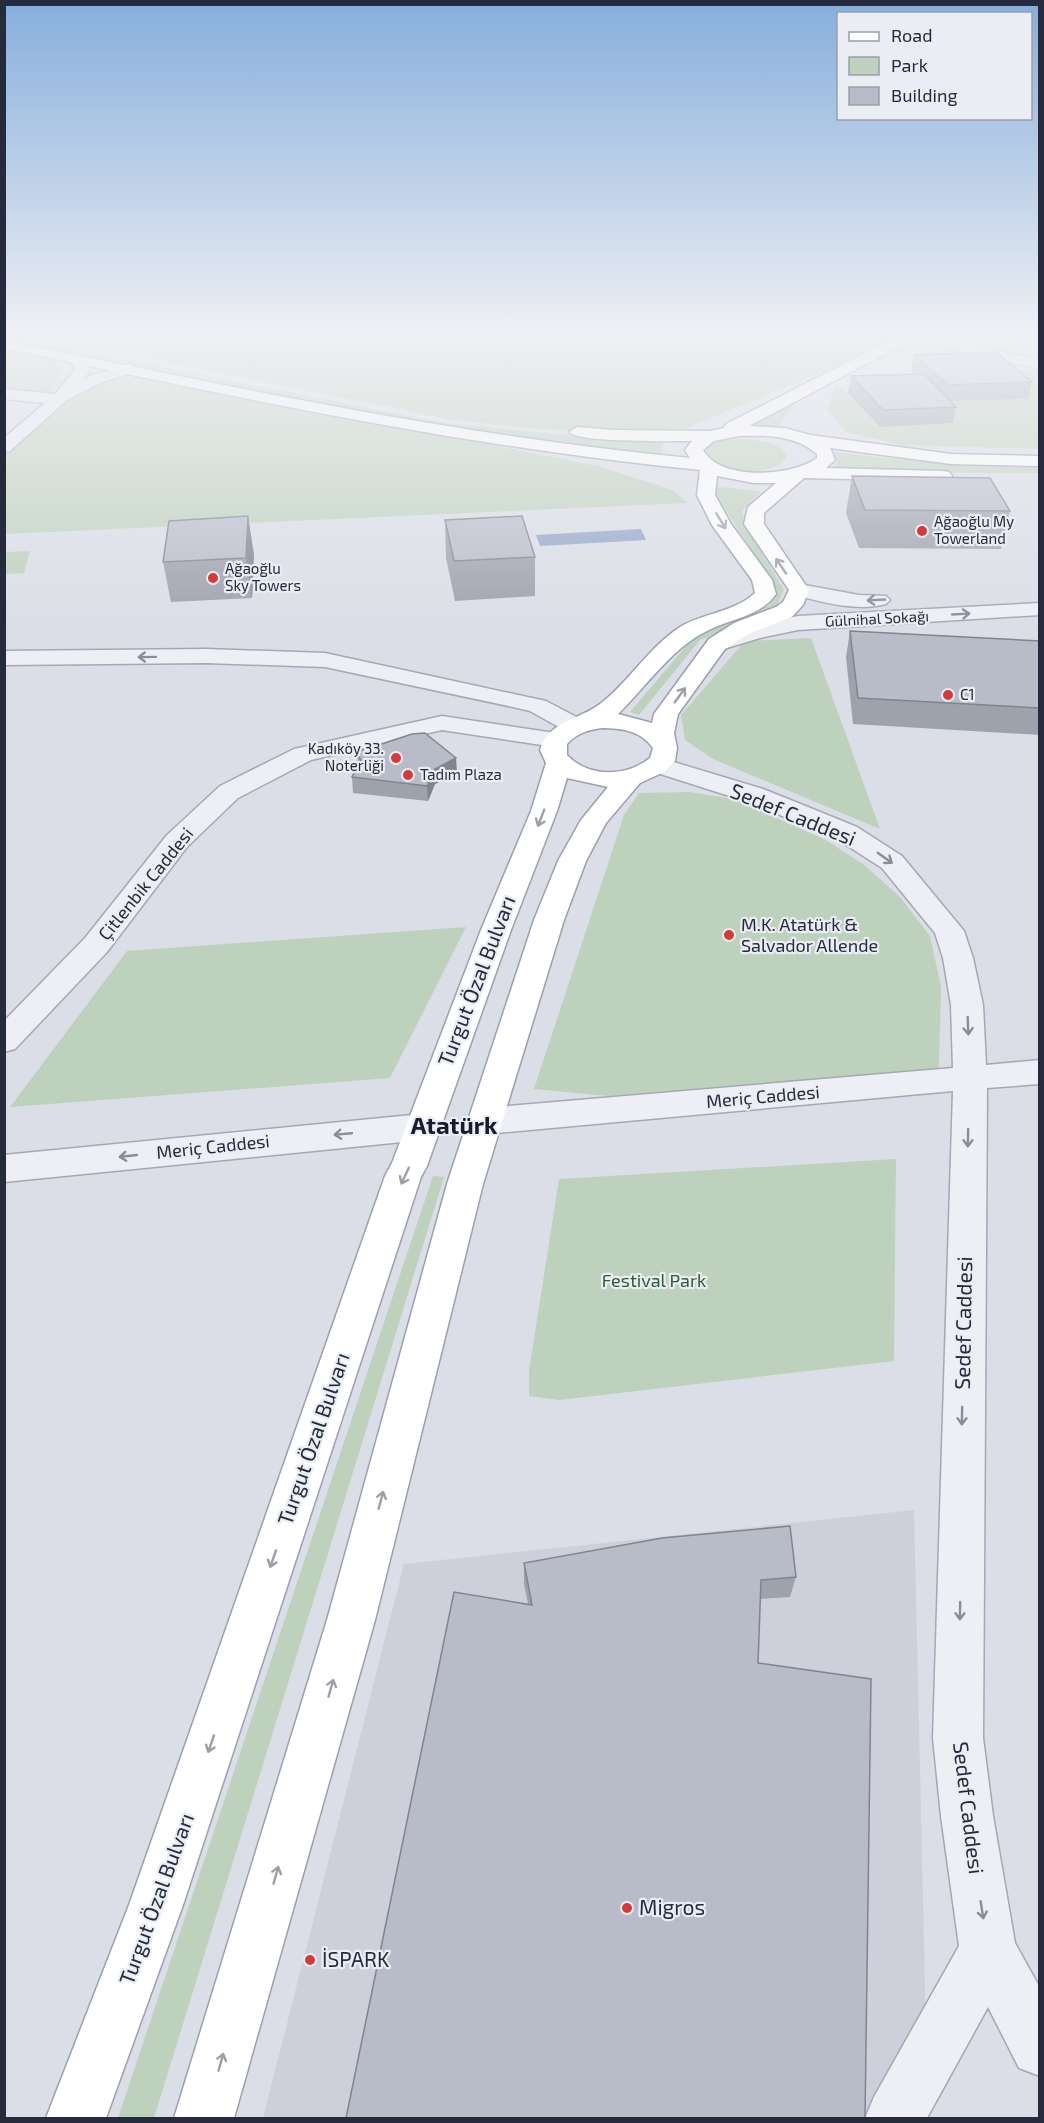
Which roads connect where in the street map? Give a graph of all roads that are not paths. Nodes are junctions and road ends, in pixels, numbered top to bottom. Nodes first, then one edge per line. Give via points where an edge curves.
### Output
1 (22, 432) edge
2 (450, 432) edge
3 (574, 432) edge
4 (721, 432) edge
5 (736, 432) edge
6 (804, 432) edge
7 (825, 432) edge
8 (717, 434) junction
9 (4, 447) edge
10 (618, 458) junction
11 (1040, 461) edge
12 (708, 466) junction
13 (801, 474) junction
14 (1040, 478) edge
15 (692, 487) junction
16 (799, 590) junction
17 (1040, 590) edge
18 (1040, 609) edge
19 (717, 645) junction
20 (4, 658) edge
21 (570, 738) junction
22 (651, 764) junction
23 (4, 1041) edge
24 (1040, 1072) edge
25 (970, 1079) junction
26 (486, 1121) junction
27 (422, 1127) junction
28 (4, 1169) edge
29 (988, 1950) junction
30 (1040, 2047) edge
31 (76, 2118) edge
32 (204, 2118) edge
33 (895, 2118) edge

1 - 9 street
2 - 10 main road
3 - 8 main road
4 - 8 main road
5 - 8 main road
6 - 13 main road via 825,452 826,460 820,467
7 - 11 main road via 951,459
8 - 12 main road via 702,440 694,450
10 - 12 main road
10 - 15 main road
12 - 13 main road via 746,477
12 - 15 main road
13 - 14 main road
16 -> 13 main road via 754,524 755,511
15 -> 21 main road via 762,580 766,594 747,610 683,634 616,702
17 -> 16 street, Gülnihal Sokağı via 859,601
16 - 19 main road via 784,612 742,628
19 -> 18 street, Gülnihal Sokağı via 798,623
22 -> 19 main road via 666,714
21 -> 20 street via 538,706 325,660 206,656
21 - 22 main road via 581,775 599,779
21 - 22 main road via 624,722 640,727 653,733
21 - 23 street, Çitlenbik Caddesi via 442,723 303,754 229,792 177,841 96,945
21 -> 27 main road, Turgut Özal Bulvarı
22 -> 25 street, Sedef Caddesi via 789,809 847,833 892,862 949,931 967,1005
22 - 26 main road via 594,820 572,861 549,920
24 - 25 street, Meriç Caddesi
25 - 26 street, Meriç Caddesi
25 -> 29 street, Sedef Caddesi via 958,1738
32 -> 26 main road via 351,1620 465,1184
27 -> 28 street, Meriç Caddesi
27 -> 31 main road, Turgut Özal Bulvarı via 156,1905
29 - 30 street, Sedef Caddesi
29 - 33 street

